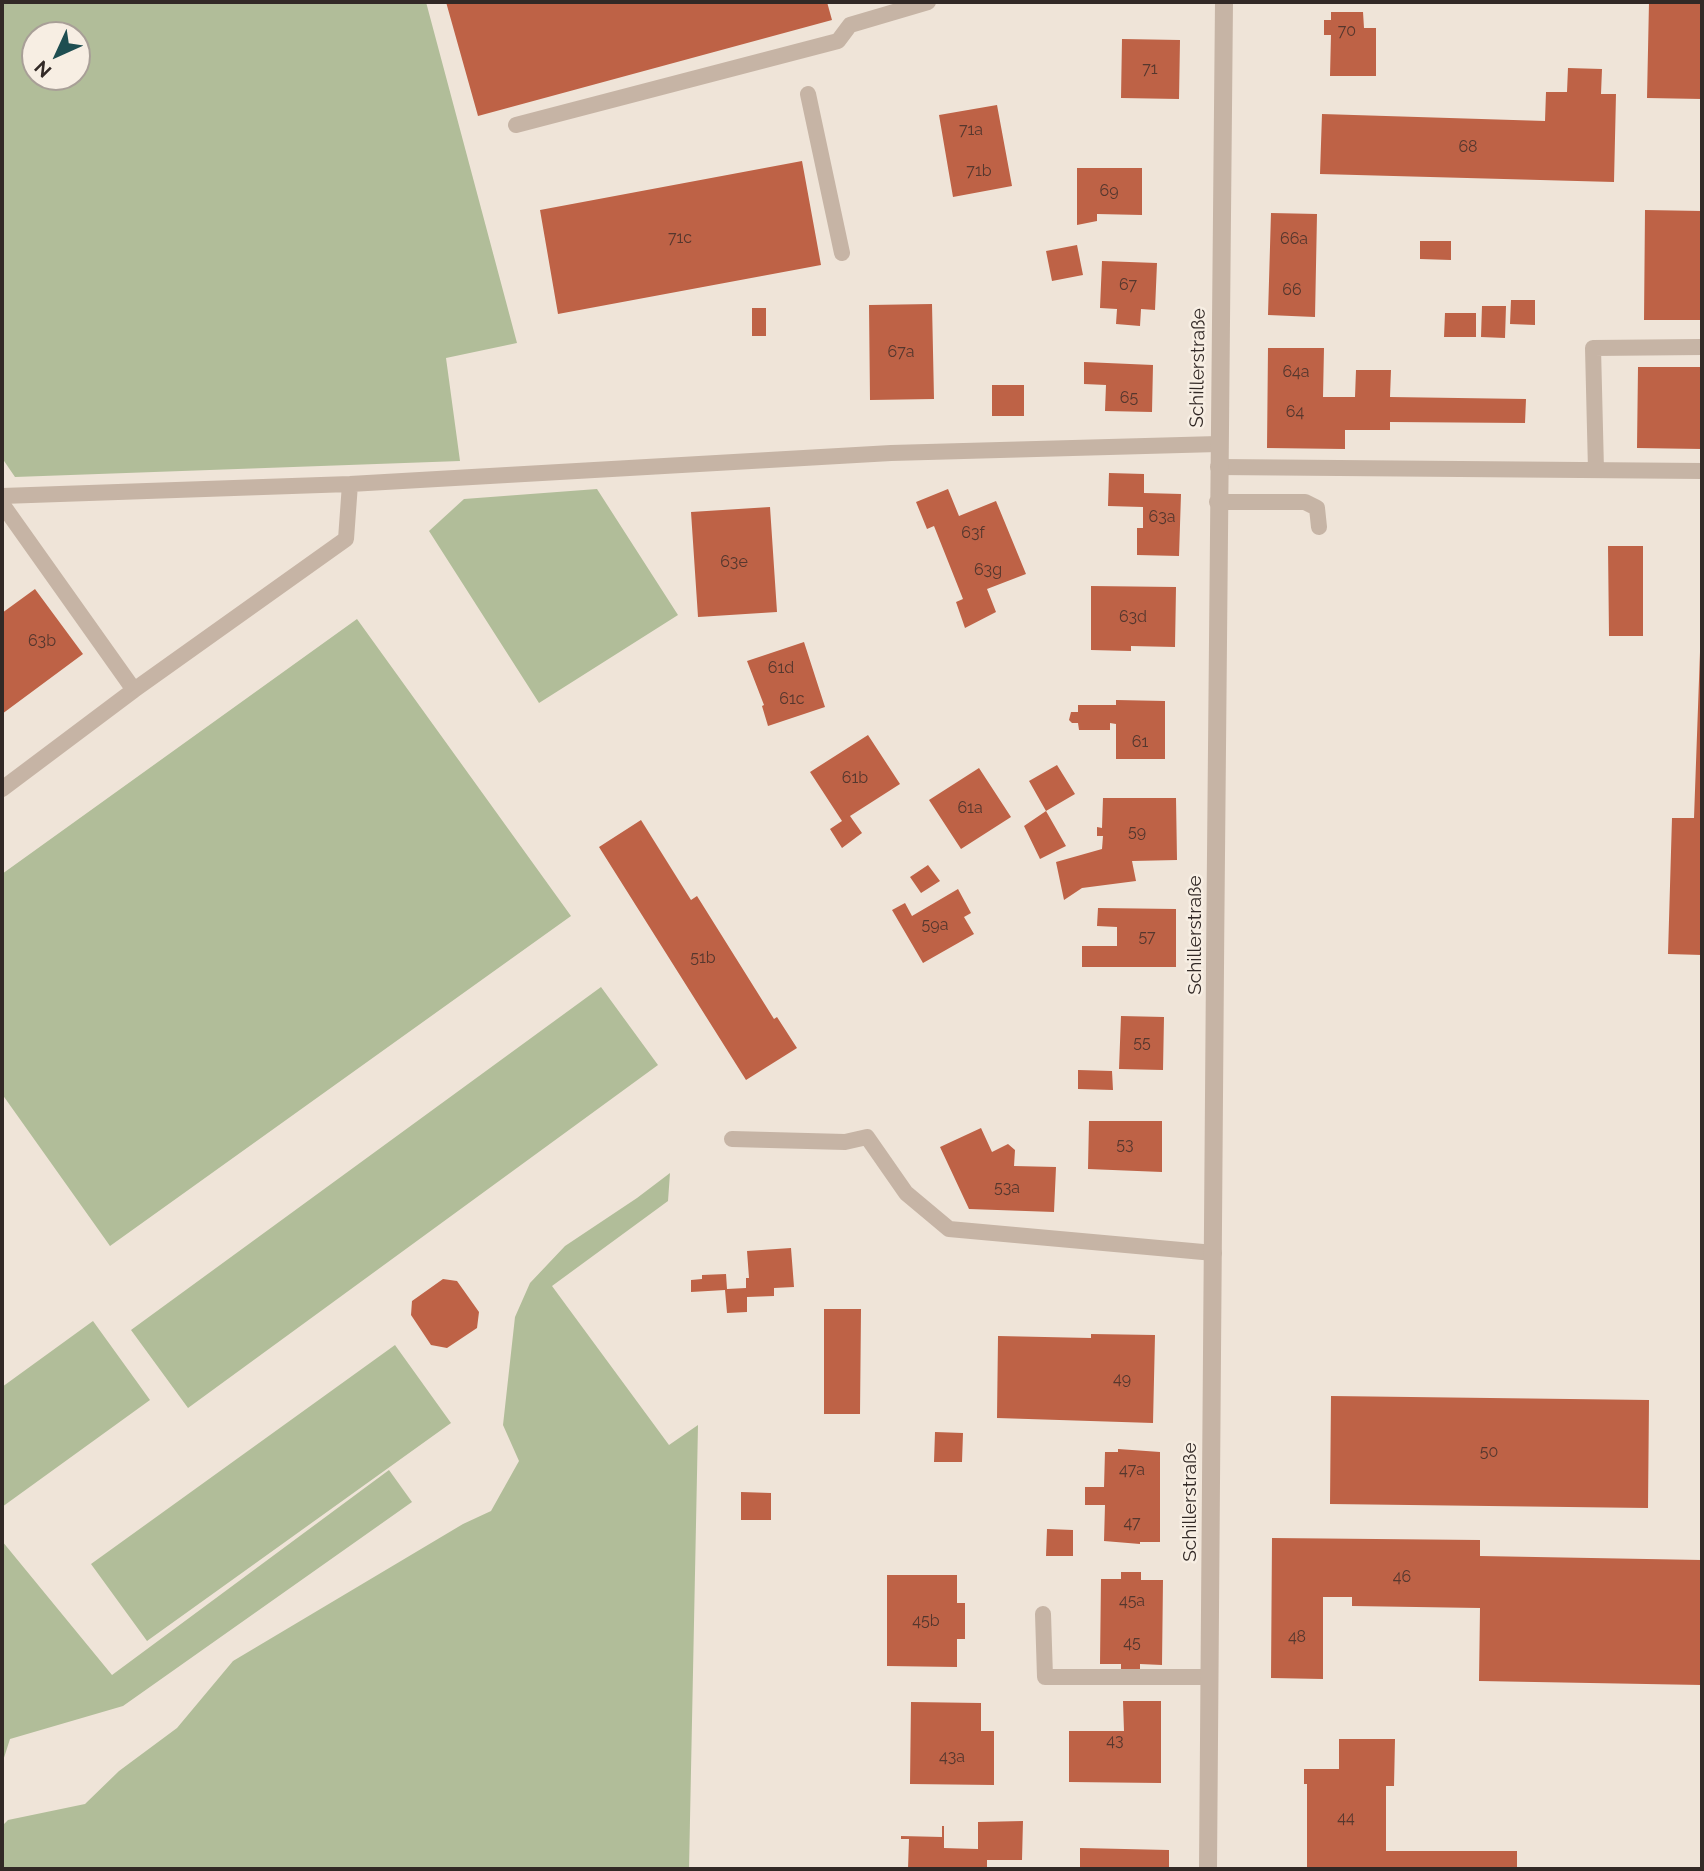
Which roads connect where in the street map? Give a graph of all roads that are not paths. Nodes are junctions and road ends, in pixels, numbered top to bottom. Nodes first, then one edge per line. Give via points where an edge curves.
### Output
1 (928, 2) edge
2 (1224, 2) edge
3 (808, 94) dead end
4 (516, 125) dead end
5 (842, 253) dead end
6 (1702, 347) edge
7 (1218, 444) junction
8 (1218, 467) junction
9 (1596, 470) junction
10 (1702, 471) edge
11 (350, 484) junction
12 (2, 496) edge
13 (1217, 502) junction
14 (2, 504) edge
15 (1319, 527) dead end
16 (134, 690) junction
17 (2, 789) edge
18 (732, 1139) dead end
19 (1214, 1253) junction
20 (1043, 1614) dead end
21 (1210, 1677) junction
22 (1208, 1869) edge

1 - 4 lane via 850,25 838,41
2 - 7 street, Schillerstraße
3 - 5 lane
6 - 9 lane via 1592,348
7 - 8 street, Schillerstraße
7 - 11 lane via 891,453
8 - 9 lane
8 - 13 street, Schillerstraße
9 - 10 lane
11 - 12 lane
11 - 16 lane via 346,539
13 - 15 lane via 1305,502 1317,508
13 - 19 street, Schillerstraße
14 - 16 lane
16 - 17 lane
18 - 19 lane via 845,1142 867,1137 905,1193 949,1229
19 - 21 street, Schillerstraße
20 - 21 lane via 1045,1677
21 - 22 street, Schillerstraße

